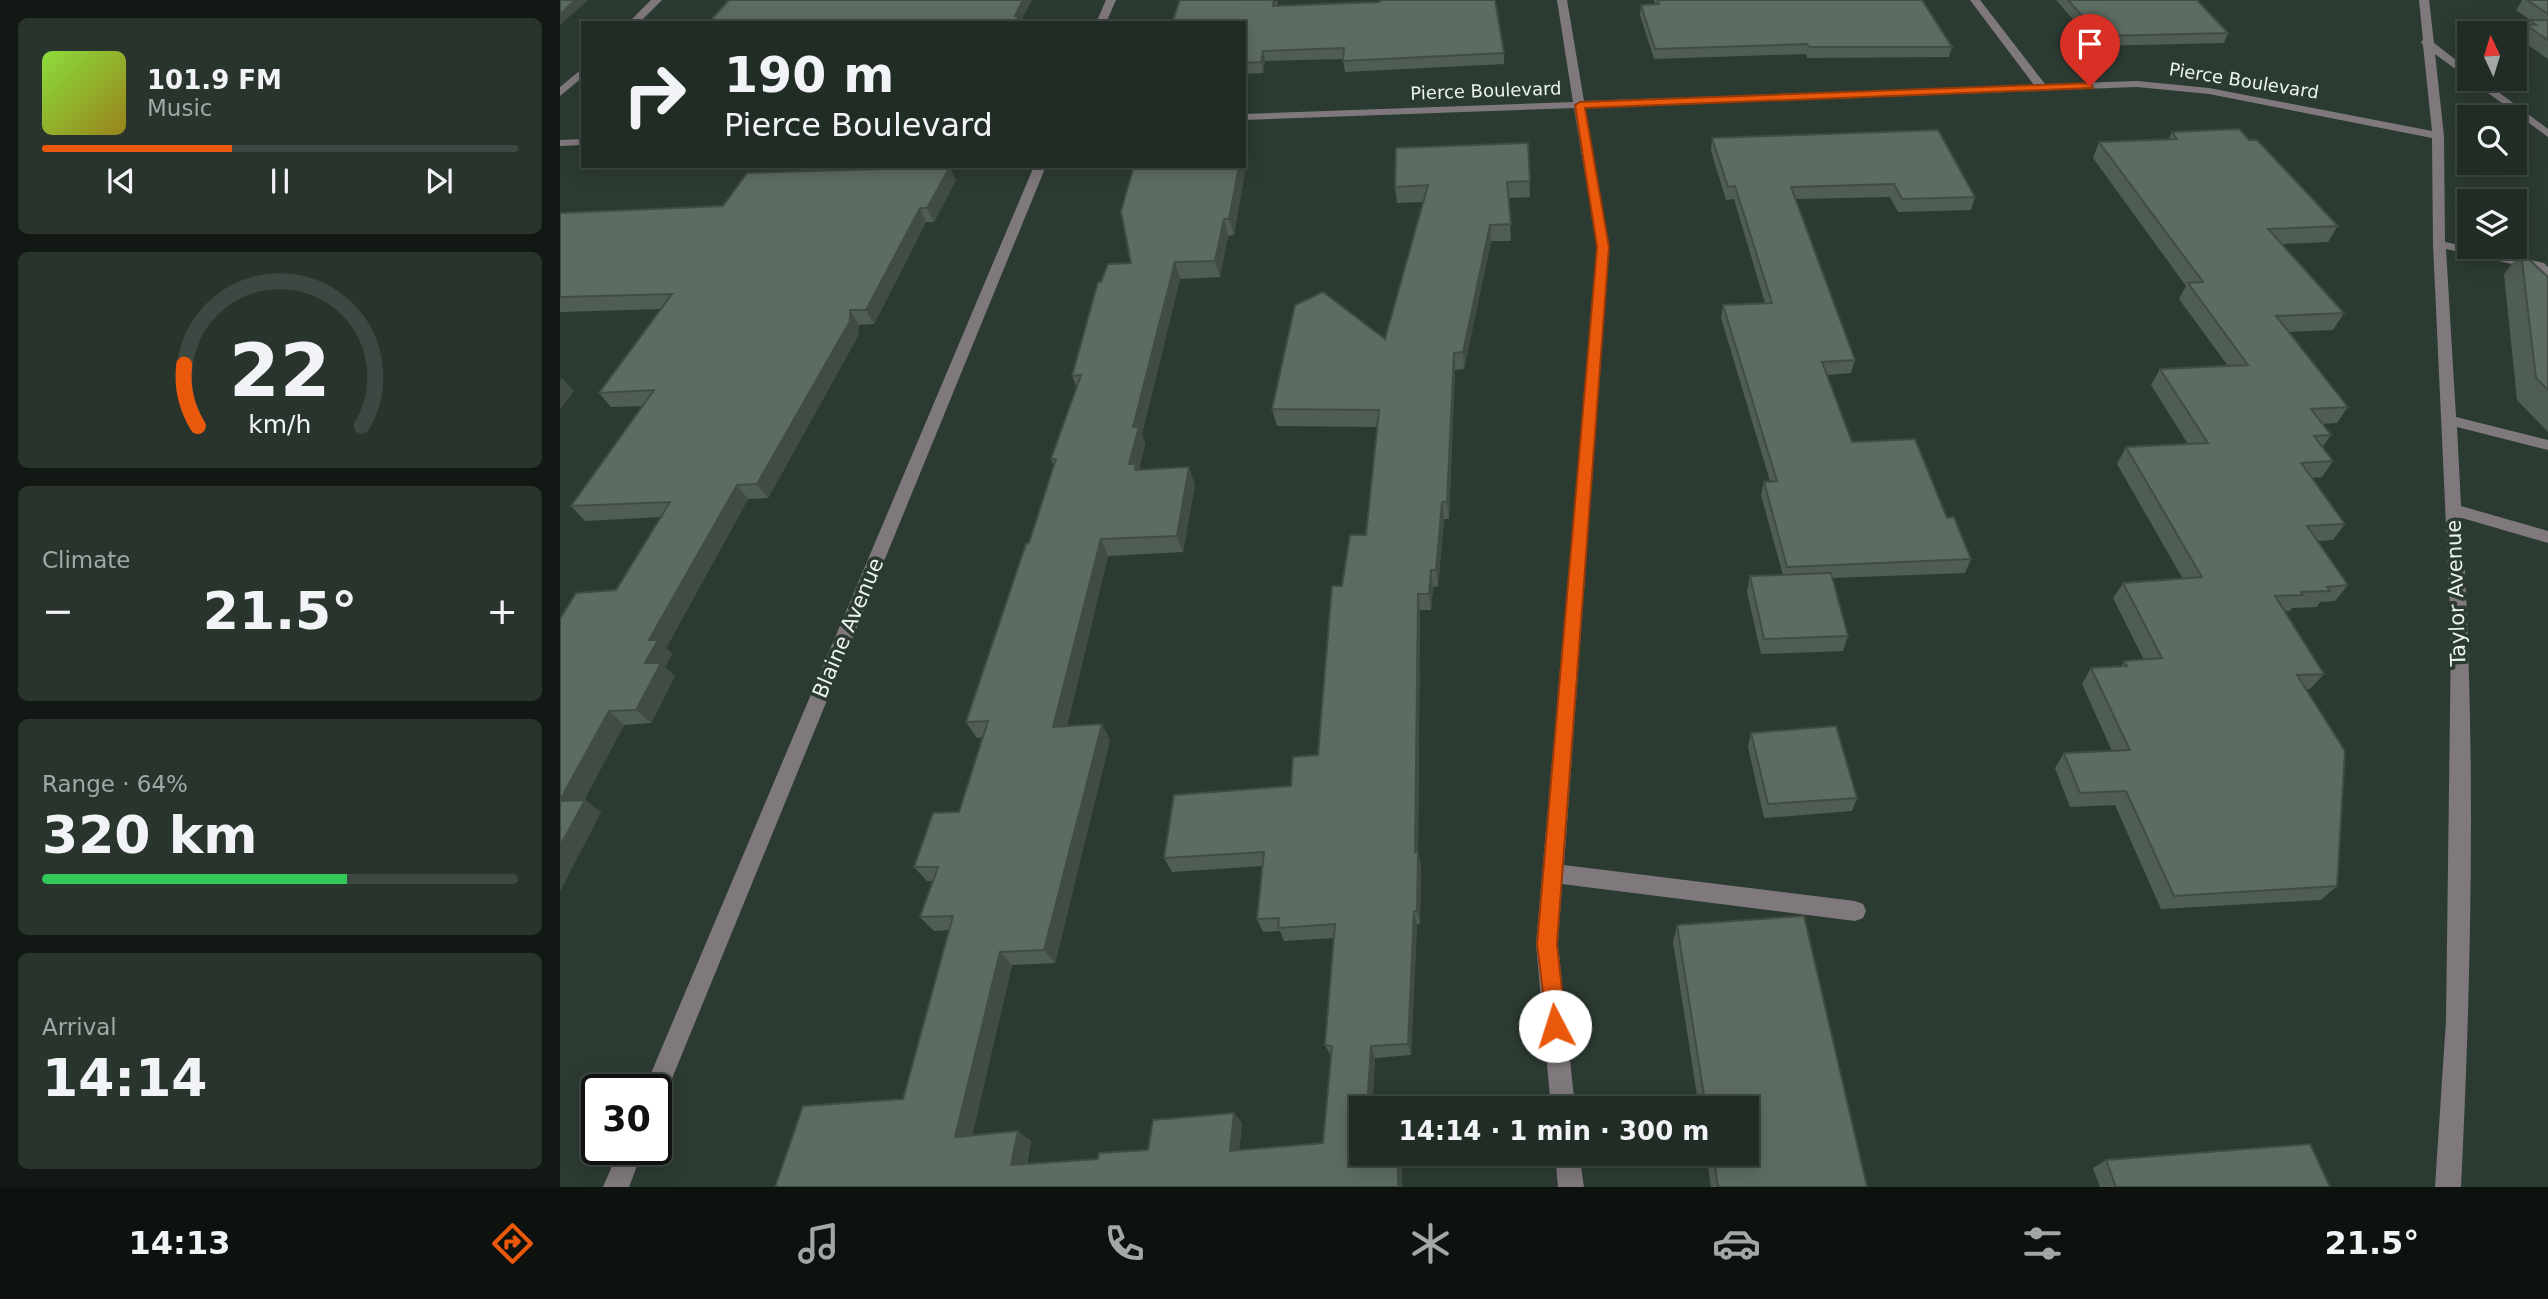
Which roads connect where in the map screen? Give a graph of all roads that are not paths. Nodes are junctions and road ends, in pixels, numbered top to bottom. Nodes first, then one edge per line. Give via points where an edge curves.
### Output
1 (656, 0) edge
2 (1111, 0) edge
3 (1562, 0) edge
4 (1975, 0) edge
5 (2424, 0) edge
6 (635, 21) edge
7 (1102, 21) edge
8 (2426, 42) junction
9 (2457, 66) edge
10 (581, 73) edge
11 (2042, 88) junction
12 (2490, 91) edge
13 (560, 93) edge
14 (1580, 105) junction
15 (1246, 117) edge
16 (2548, 134) edge
17 (2438, 136) junction
18 (581, 142) edge
19 (560, 143) edge
20 (1039, 168) edge
21 (2439, 244) junction
22 (2548, 275) edge
23 (2451, 421) junction
24 (2548, 445) edge
25 (2453, 510) junction
26 (2548, 537) edge
27 (1552, 873) junction
28 (1855, 911) dead end
29 (663, 1074) edge
30 (1562, 1096) edge
31 (625, 1165) edge
32 (1569, 1166) edge
33 (616, 1187) edge
34 (1571, 1187) edge
35 (2448, 1187) edge

1 - 6 street
2 - 7 street
3 - 14 street
4 - 11 street
5 - 8 street, Taylor Avenue
8 - 9 street
8 - 17 street, Taylor Avenue
10 - 13 street
11 - 14 street, Pierce Boulevard
11 - 17 street, Pierce Boulevard via 2172,86
12 - 16 street
14 - 15 street, Pierce Boulevard
14 - 27 street via 1603,247
17 - 21 street, Taylor Avenue
18 - 19 street
20 - 29 street, Blaine Avenue
21 - 22 street via 2539,266
21 - 23 street, Taylor Avenue
23 - 24 street
23 - 25 street, Taylor Avenue
25 - 26 street
25 - 35 street, Taylor Avenue via 2460,633 2458,1020
27 - 28 street
27 - 30 street via 1547,944
31 - 33 street
32 - 34 street

